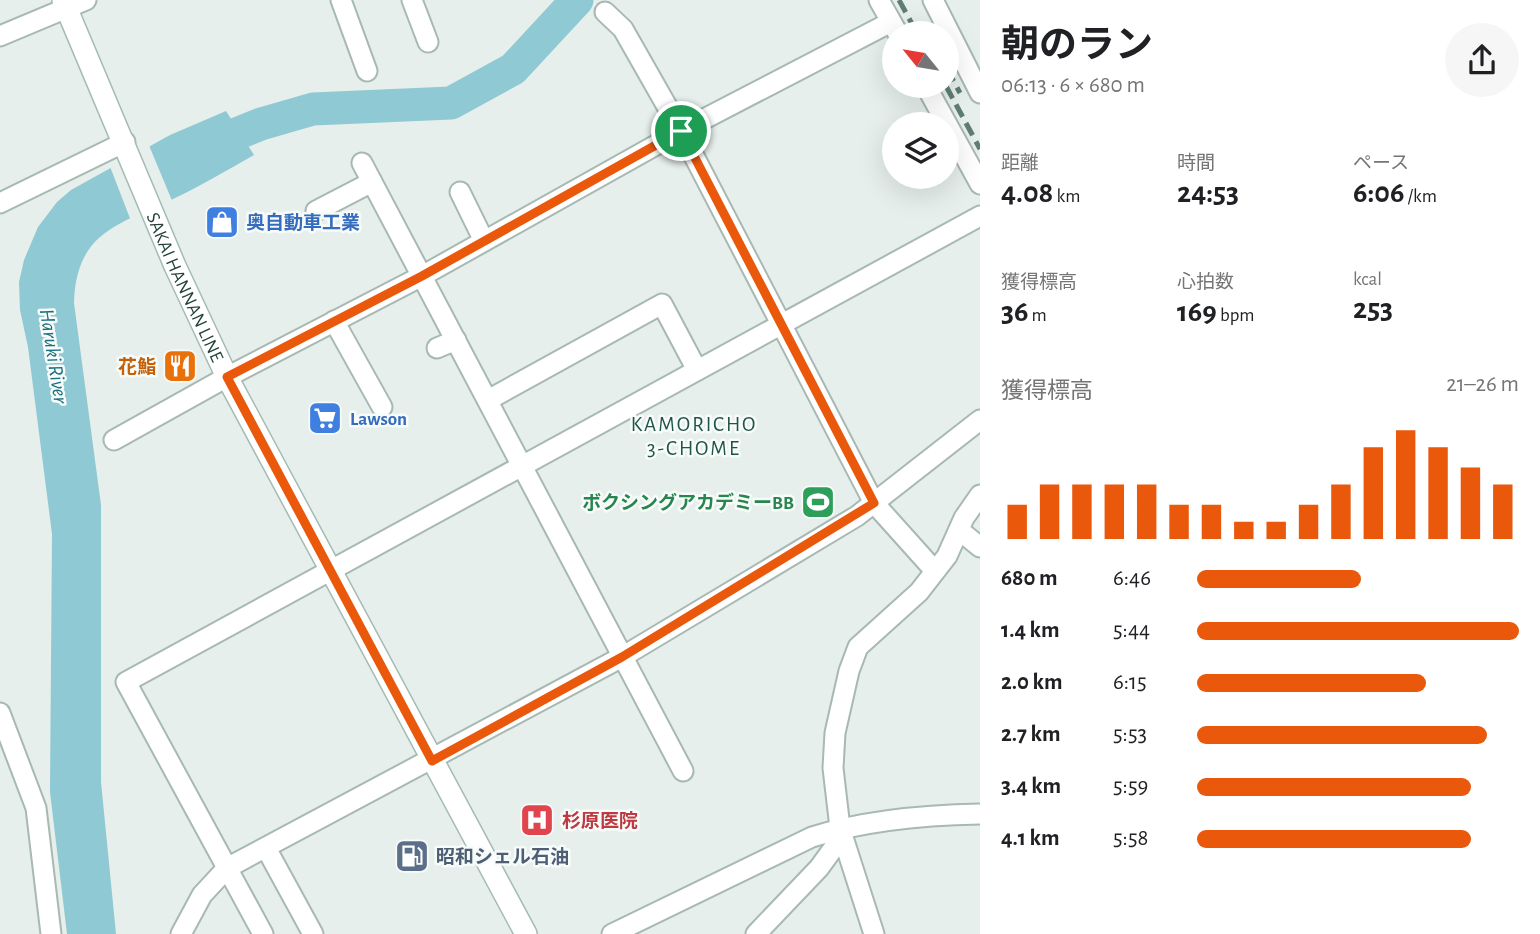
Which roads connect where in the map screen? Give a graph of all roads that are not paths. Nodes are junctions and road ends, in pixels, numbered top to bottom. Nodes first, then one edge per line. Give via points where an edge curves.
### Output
1 (86, 0) edge
2 (341, 0) edge
3 (412, 0) edge
4 (879, 0) edge
5 (933, 0) edge
6 (64, 4) edge
7 (605, 12) dead end
8 (890, 21) edge
9 (882, 34) edge
10 (0, 36) edge
11 (428, 42) dead end
12 (368, 71) dead end
13 (980, 93) edge
14 (933, 98) edge
15 (681, 131) junction
16 (126, 146) junction
17 (362, 163) dead end
18 (372, 182) junction
19 (980, 184) edge
20 (460, 192) dead end
21 (0, 202) edge
22 (316, 211) dead end
23 (980, 216) edge
24 (484, 241) junction
25 (422, 276) junction
26 (334, 321) junction
27 (782, 326) junction
28 (456, 340) junction
29 (438, 348) dead end
30 (697, 370) junction
31 (227, 377) junction
32 (488, 400) junction
33 (382, 407) dead end
34 (980, 420) edge
35 (114, 440) dead end
36 (521, 466) junction
37 (980, 495) edge
38 (874, 503) junction
39 (959, 530) junction
40 (980, 547) edge
41 (329, 571) junction
42 (935, 571) junction
43 (622, 657) junction
44 (2, 725) edge
45 (432, 761) junction
46 (683, 771) dead end
47 (980, 814) edge
48 (842, 832) junction
49 (266, 848) junction
50 (227, 868) junction
51 (51, 934) edge
52 (181, 934) edge
53 (263, 934) edge
54 (313, 934) edge
55 (526, 934) edge
56 (612, 934) edge
57 (756, 934) edge
58 (874, 934) edge

1 - 6 street
2 - 12 street
3 - 11 street
4 - 8 street
5 - 13 street
6 - 10 street
6 - 16 main road, SAKAI HANNAN LINE
7 - 15 street via 623,29
9 - 15 street
14 - 19 street
15 - 24 street
15 - 27 street
16 - 21 street
16 - 31 main road, SAKAI HANNAN LINE
17 - 18 street
18 - 22 street
18 - 25 street
20 - 24 street
23 - 27 street
24 - 25 street
25 - 26 street
25 - 28 street
26 - 31 street
26 - 33 street
27 - 30 street
27 - 38 street
28 - 29 street
28 - 32 street
30 - 32 street via 662,304
30 - 36 street
31 - 35 street
31 - 41 main road, SAKAI HANNAN LINE
32 - 36 street
34 - 38 street
36 - 41 street
36 - 43 street
37 - 39 street
38 - 42 street
38 - 43 street
39 - 40 street
39 - 42 street
41 - 45 main road, SAKAI HANNAN LINE
41 - 50 street via 126,682
42 - 48 street via 919,592 858,647 835,733 833,768
43 - 45 street
43 - 46 street
44 - 51 street via 36,808
45 - 49 street
45 - 55 main road, SAKAI HANNAN LINE
47 - 48 street via 917,816
48 - 56 street via 812,837
48 - 57 street via 819,868
48 - 58 street
49 - 50 street
49 - 54 street
50 - 52 street via 202,895
50 - 53 street

